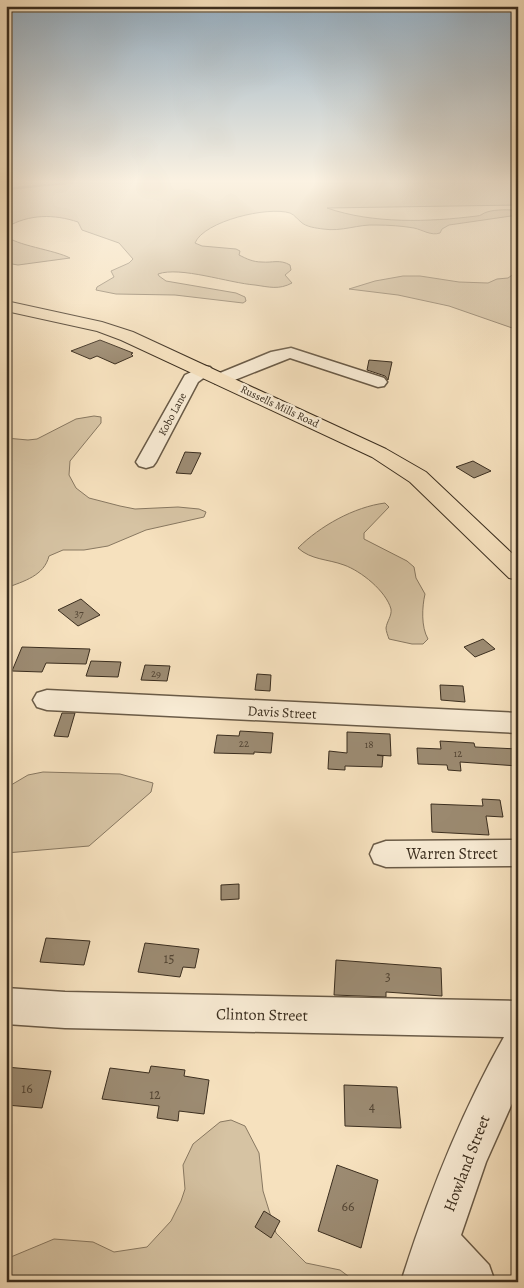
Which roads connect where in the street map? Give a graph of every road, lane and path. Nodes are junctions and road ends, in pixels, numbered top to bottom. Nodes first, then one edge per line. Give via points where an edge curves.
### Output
1 (6, 306) edge
2 (213, 375) junction
3 (378, 382) dead end
4 (146, 462) dead end
5 (518, 573) edge
6 (47, 700) dead end
7 (518, 724) edge
8 (518, 853) edge
9 (386, 854) dead end
10 (6, 1006) edge
11 (518, 1018) edge
12 (518, 1048) edge
13 (430, 1261) edge
14 (472, 1282) edge

1 - 2 main road, Russells Mills Road via 111,330
2 - 3 street via 291,353
2 - 4 street, Kobo Lane via 191,379
2 - 5 main road, Russells Mills Road via 406,468
6 - 7 street, Davis Street
8 - 9 street, Warren Street
10 - 11 street, Clinton Street
12 - 13 street, Howland Street via 485,1113
13 - 14 street

